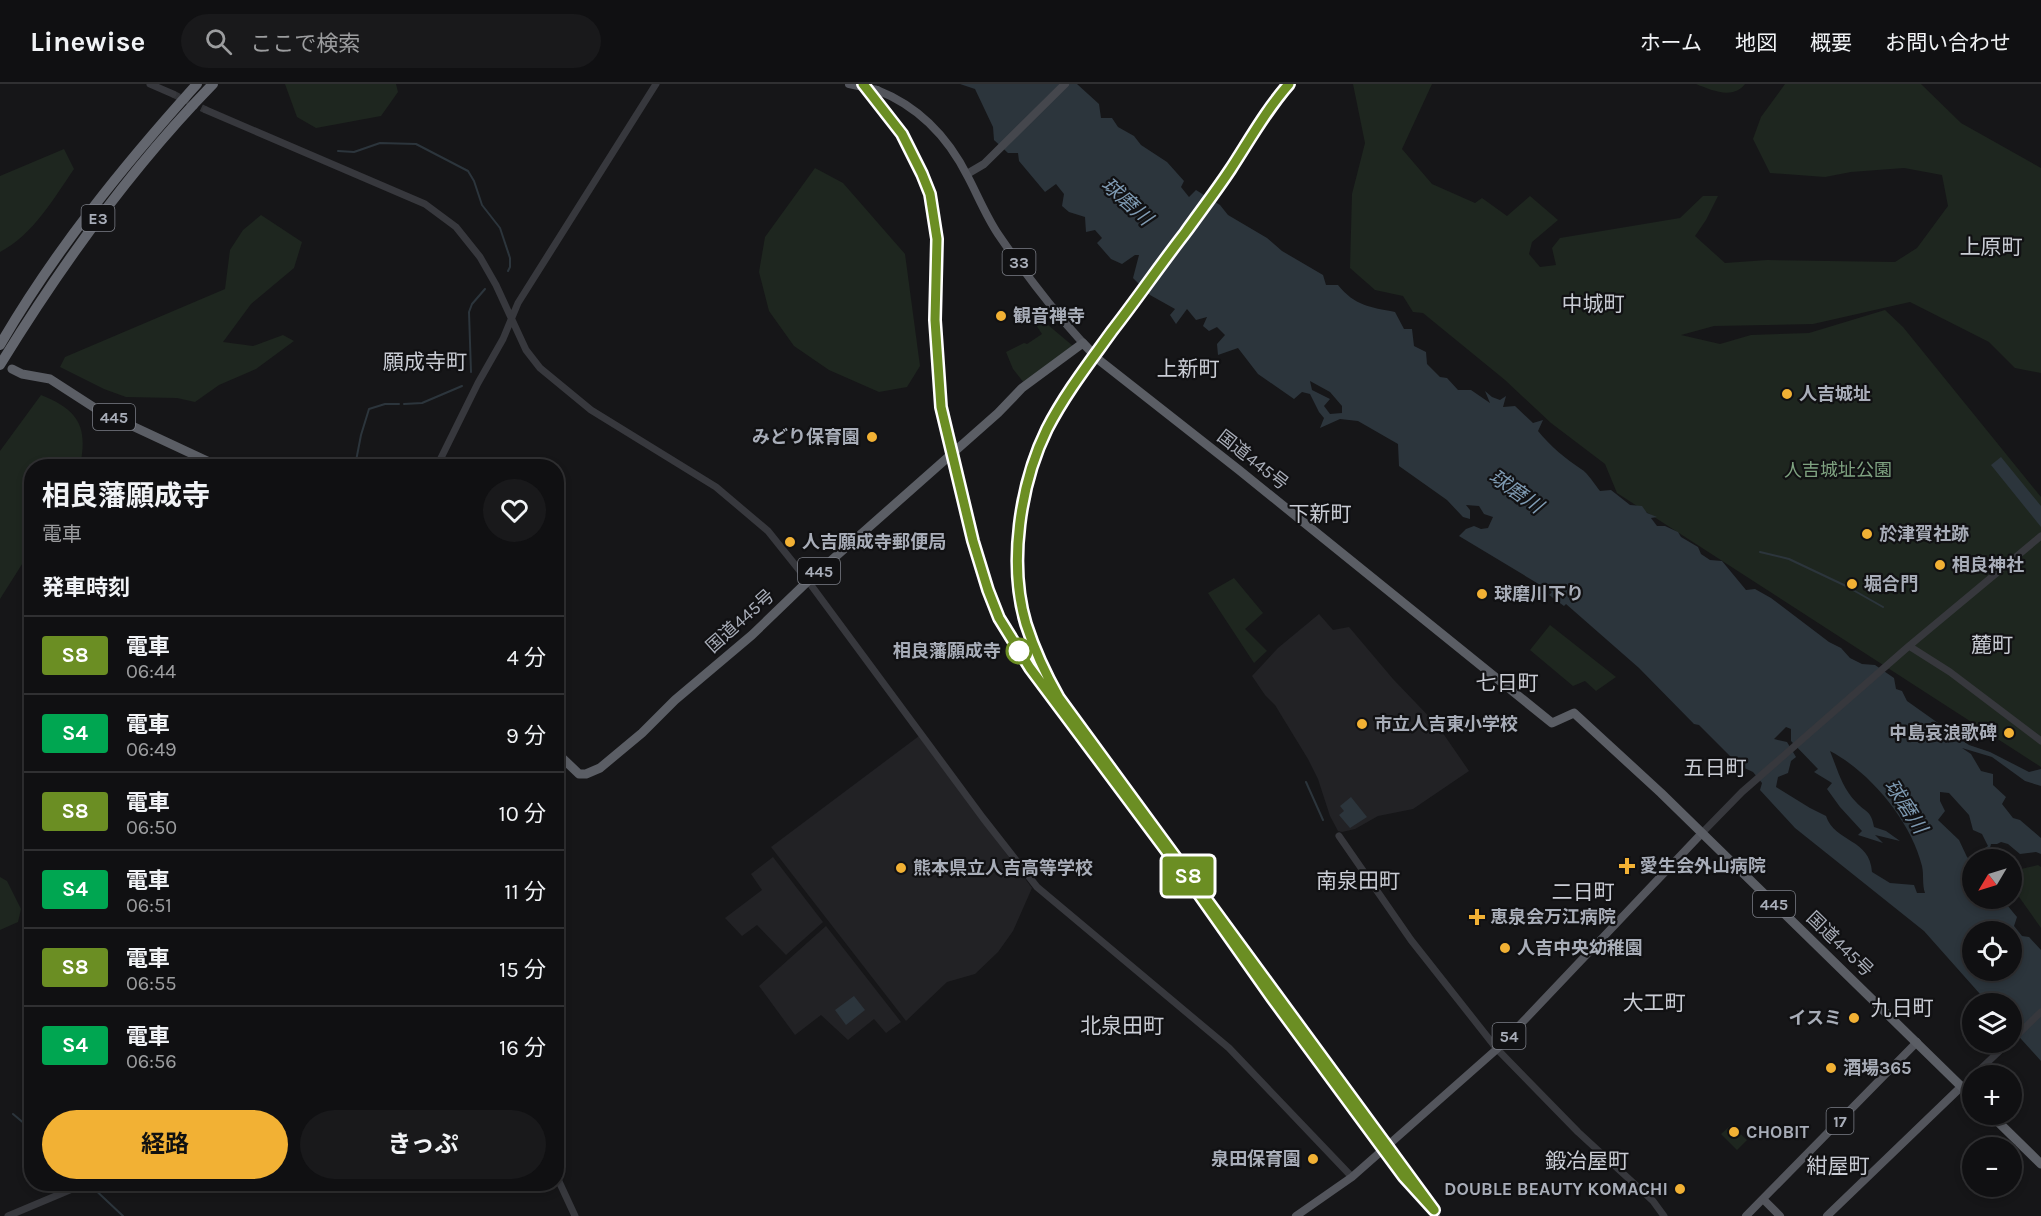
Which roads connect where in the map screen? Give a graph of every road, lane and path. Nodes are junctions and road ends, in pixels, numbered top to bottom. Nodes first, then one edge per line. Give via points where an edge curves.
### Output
1 (150, 84) edge
2 (197, 84) edge
3 (213, 84) edge
4 (656, 84) edge
5 (849, 84) edge
6 (1065, 84) edge
7 (173, 94) tunnel mouth
8 (206, 110) tunnel mouth
9 (967, 174) junction
10 (511, 320) junction
11 (1083, 343) junction
12 (0, 345) edge
13 (0, 365) edge
14 (12, 369) dead end
15 (203, 459) edge
16 (441, 459) edge
17 (2041, 536) edge
18 (808, 581) junction
19 (1909, 646) junction
20 (2041, 741) edge
21 (564, 760) edge
22 (1702, 833) junction
23 (1339, 836) dead end
24 (2041, 1012) edge
25 (2022, 1030) edge
26 (1917, 1042) junction
27 (1497, 1049) junction
28 (1997, 1053) edge
29 (1985, 1065) edge
30 (1962, 1086) joint
31 (2001, 1125) edge
32 (2041, 1164) edge
33 (1352, 1177) junction
34 (67, 1191) edge
35 (565, 1192) joint
36 (1763, 1198) junction
37 (8, 1216) edge
38 (575, 1216) edge
39 (580, 1216) edge
40 (1296, 1216) edge
41 (1664, 1216) edge
42 (1746, 1216) edge
43 (1780, 1216) edge
44 (1827, 1216) edge

1 - 7 street
2 - 12 highway, E3 via 78,227
3 - 13 highway, E3 via 132,174 87,232
4 - 10 street
5 - 9 main road, 33, bridge via 894,97 921,115 945,140
6 - 9 main road via 984,164
8 - 10 street via 425,204 456,228 480,257
9 - 11 main road, 33 via 998,234 1043,298
10 - 16 street
10 - 18 street via 540,368 591,410 737,503 768,531
11 - 18 highway, 国道445号 / 445 via 1022,388
11 - 22 highway, 国道445号 / 445 via 1099,360 1552,723 1574,713
14 - 15 highway, 445 via 50,379 98,410
17 - 19 street
18 - 21 highway, 国道445号 / 445 via 600,768 579,774
18 - 33 street via 1037,887 1228,1048
19 - 20 street
19 - 22 street via 1747,788
22 - 26 highway, 国道445号 / 445
22 - 27 main road, 54
23 - 27 street via 1411,940
24 - 25 street
26 - 30 highway, 国道445号 / 445
26 - 36 main road, 17
27 - 33 main road, 54
27 - 41 street
28 - 29 street
30 - 44 main road
31 - 32 highway
33 - 40 main road, 54
34 - 37 street
35 - 38 street
35 - 39 street
36 - 42 main road, 17
36 - 43 main road

